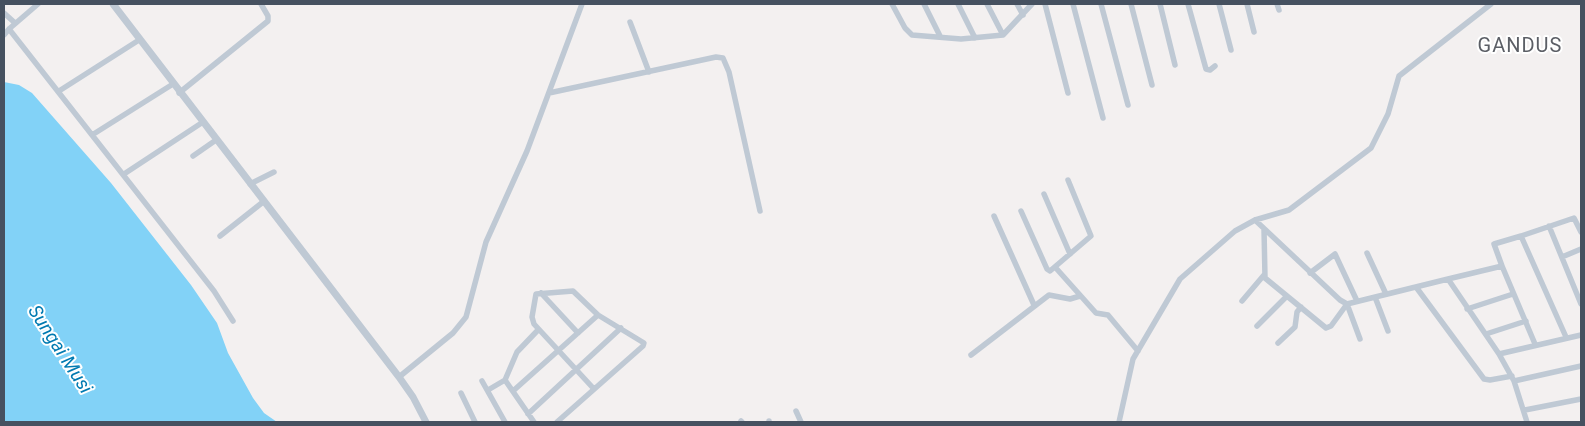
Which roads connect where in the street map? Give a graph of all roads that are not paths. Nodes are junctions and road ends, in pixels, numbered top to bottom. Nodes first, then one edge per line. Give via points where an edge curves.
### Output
1 (38, 4) edge
2 (113, 4) edge
3 (261, 4) edge
4 (582, 4) edge
5 (892, 4) edge
6 (924, 4) edge
7 (958, 4) edge
8 (987, 4) edge
9 (1017, 4) edge
10 (1032, 4) edge
11 (1045, 4) edge
12 (1073, 4) edge
13 (1102, 4) edge
14 (1131, 4) edge
15 (1160, 4) edge
16 (1188, 4) edge
17 (1219, 4) edge
18 (1248, 4) edge
19 (1491, 4) edge
20 (4, 13) edge
21 (1023, 15) junction
22 (630, 22) dead end
23 (15, 23) junction
24 (9, 29) junction
25 (1254, 32) dead end
26 (1002, 34) junction
27 (4, 35) edge
28 (940, 36) junction
29 (974, 38) junction
30 (139, 40) junction
31 (1231, 50) dead end
32 (1175, 65) dead end
33 (1215, 66) dead end
34 (649, 72) junction
35 (173, 84) junction
36 (1152, 84) dead end
37 (59, 91) junction
38 (179, 93) junction
39 (549, 93) junction
40 (1068, 93) dead end
41 (1128, 105) dead end
42 (1103, 118) dead end
43 (203, 122) junction
44 (92, 135) junction
45 (216, 140) junction
46 (194, 156) dead end
47 (274, 172) dead end
48 (124, 174) junction
49 (1068, 180) dead end
50 (250, 184) junction
51 (1044, 194) dead end
52 (263, 202) junction
53 (760, 211) dead end
54 (1021, 211) dead end
55 (994, 216) dead end
56 (1581, 216) edge
57 (1574, 218) junction
58 (1255, 220) junction
59 (1549, 226) junction
60 (1264, 229) junction
61 (1581, 232) edge
62 (220, 236) dead end
63 (1520, 236) junction
64 (1581, 249) edge
65 (1367, 253) dead end
66 (1070, 254) junction
67 (1562, 257) junction
68 (1502, 266) junction
69 (1055, 267) junction
70 (1310, 273) junction
71 (1264, 275) junction
72 (1448, 279) junction
73 (1416, 287) junction
74 (540, 293) junction
75 (1386, 294) junction
76 (1513, 294) junction
77 (1080, 296) junction
78 (1287, 296) junction
79 (1375, 297) junction
80 (1242, 301) dead end
81 (1357, 302) junction
82 (1347, 304) junction
83 (1581, 304) edge
84 (1034, 305) junction
85 (1301, 307) junction
86 (1467, 309) junction
87 (598, 315) junction
88 (233, 321) dead end
89 (1526, 321) junction
90 (1257, 326) dead end
91 (621, 328) junction
92 (538, 330) junction
93 (1388, 331) dead end
94 (578, 332) junction
95 (1486, 334) junction
96 (1581, 335) edge
97 (1566, 337) junction
98 (1360, 339) dead end
99 (1278, 343) dead end
100 (1535, 344) junction
101 (558, 351) junction
102 (1138, 351) junction
103 (1499, 354) junction
104 (970, 355) dead end
105 (1581, 366) edge
106 (576, 370) junction
107 (399, 377) junction
108 (1513, 378) junction
109 (505, 380) junction
110 (482, 381) dead end
111 (488, 390) junction
112 (594, 390) junction
113 (513, 392) junction
114 (461, 393) dead end
115 (1581, 399) edge
116 (1525, 410) junction
117 (796, 411) dead end
118 (528, 414) junction
119 (426, 422) edge
120 (475, 422) edge
121 (505, 422) edge
122 (534, 422) edge
123 (557, 422) edge
124 (801, 422) edge
125 (1119, 422) edge
126 (1527, 422) edge

1 - 23 street
2 - 30 street
3 - 38 street via 268,21
4 - 39 street
5 - 28 street via 909,34
6 - 28 street
7 - 29 street
8 - 26 street
9 - 21 street
10 - 21 street
11 - 40 street
12 - 42 street
13 - 41 street
14 - 36 street
15 - 32 street
16 - 33 street via 1206,69
17 - 31 street
18 - 25 street
19 - 58 street via 1399,76 1388,114 1370,148 1289,210
20 - 23 street
21 - 26 street
22 - 34 street
23 - 24 street
24 - 27 street
24 - 37 street
26 - 29 street
28 - 29 street
30 - 35 street
30 - 37 street
34 - 39 street
34 - 53 street via 716,57 725,60
35 - 38 street
35 - 44 street
37 - 44 street
38 - 43 street
39 - 107 street via 486,242 466,317 453,333
43 - 45 street
43 - 48 street
44 - 48 street
45 - 46 street
45 - 50 street
47 - 50 street
48 - 88 street via 214,291
49 - 66 street via 1091,236
50 - 52 street
51 - 66 street
52 - 62 street
52 - 107 street
54 - 69 street via 1047,270
55 - 84 street
56 - 57 street
57 - 59 street
57 - 61 street
58 - 60 street
58 - 102 street via 1235,231 1180,279
59 - 63 street
59 - 67 street
60 - 70 street
60 - 71 street
63 - 68 street via 1494,244
63 - 97 street
64 - 67 street
65 - 75 street
66 - 69 street
67 - 83 street
68 - 72 street
68 - 76 street
69 - 77 street
70 - 81 street via 1335,254
70 - 82 street
71 - 78 street
71 - 80 street
72 - 73 street
72 - 86 street
73 - 75 street
73 - 108 street via 1482,377 1490,380
74 - 87 street via 573,291
74 - 92 street via 536,295 532,317
74 - 94 street
75 - 79 street
76 - 86 street
76 - 89 street
77 - 84 street via 1070,299 1049,295
77 - 102 street via 1096,313 1108,315
78 - 85 street
78 - 90 street
79 - 81 street
79 - 93 street
81 - 82 street
82 - 85 street via 1326,328
82 - 98 street
84 - 104 street
85 - 99 street via 1295,327
86 - 95 street
87 - 91 street
87 - 94 street
89 - 95 street
89 - 100 street
91 - 106 street
91 - 112 street via 645,344
92 - 101 street
92 - 109 street via 517,352
94 - 101 street
95 - 103 street
96 - 97 street
97 - 100 street
100 - 103 street
101 - 106 street
101 - 113 street
102 - 125 street via 1129,368
103 - 108 street
105 - 108 street
106 - 112 street
106 - 118 street
107 - 119 street
108 - 116 street
109 - 111 street
109 - 113 street
110 - 111 street
111 - 121 street
112 - 123 street
113 - 118 street
114 - 120 street
115 - 116 street
116 - 126 street
117 - 124 street
118 - 122 street

